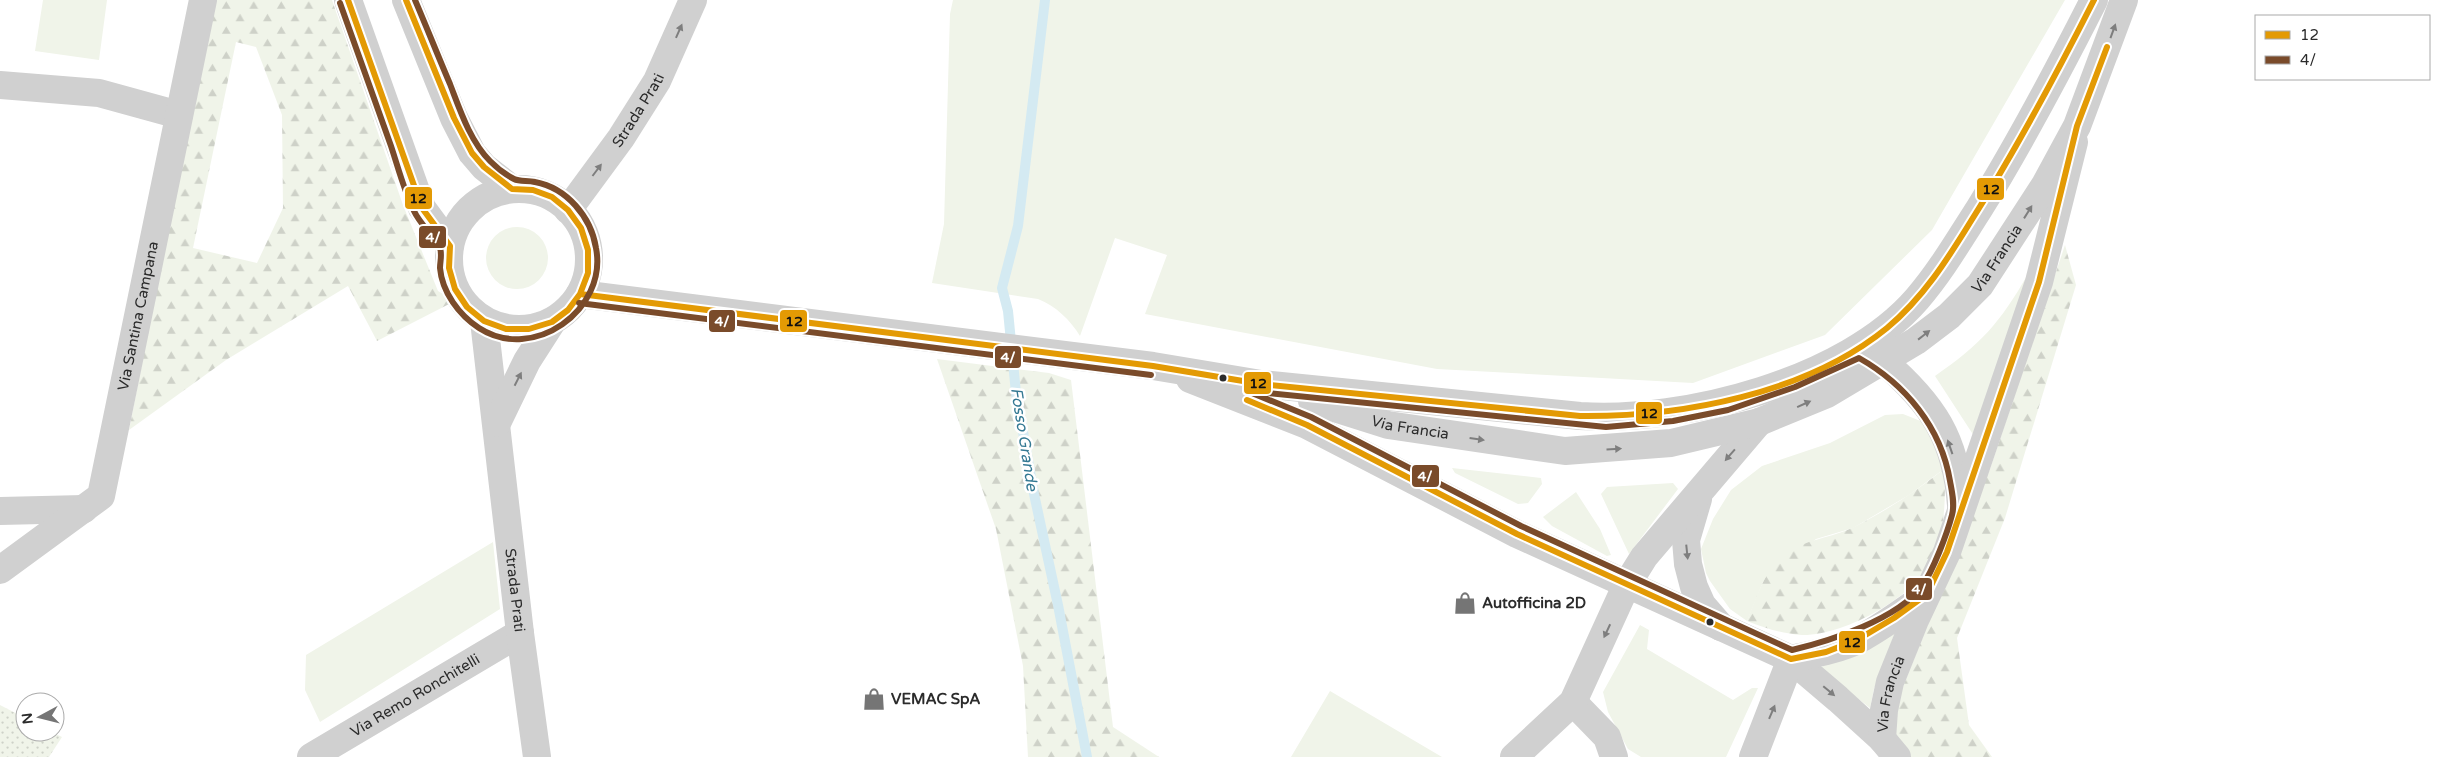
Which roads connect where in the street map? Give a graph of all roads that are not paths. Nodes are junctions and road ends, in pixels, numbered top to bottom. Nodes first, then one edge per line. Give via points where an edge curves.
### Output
1 (203, 0) edge
2 (348, 0) edge
3 (406, 0) edge
4 (693, 0) edge
5 (2094, 0) edge
6 (2124, 0) edge
7 (0, 85) edge
8 (180, 115) junction
9 (2078, 126) junction
10 (512, 189) junction
11 (568, 210) junction
12 (450, 246) junction
13 (580, 294) junction
14 (484, 321) junction
15 (552, 322) junction
16 (1859, 348) junction
17 (1883, 362) junction
18 (1154, 366) junction
19 (1792, 379) junction
20 (1261, 384) junction
21 (1605, 418) junction
22 (1759, 422) junction
23 (497, 424) junction
24 (1565, 451) junction
25 (1701, 488) junction
26 (84, 509) junction
27 (0, 511) edge
28 (1962, 512) junction
29 (0, 570) edge
30 (1626, 586) junction
31 (1927, 594) junction
32 (1724, 630) junction
33 (520, 633) junction
34 (1791, 659) junction
35 (1573, 702) junction
36 (1890, 748) edge
37 (311, 757) edge
38 (537, 757) edge
39 (1514, 757) edge
40 (1614, 757) edge
41 (1753, 757) edge

1 - 8 street, Via Santina Campana
2 - 12 street via 422,208
3 - 10 street via 454,118 472,153
11 -> 4 street, Strada Prati via 621,138 657,81
5 - 16 street, Via Francia via 2014,152 1945,262 1916,300
9 -> 6 street, Via Francia
7 - 8 street via 99,93
8 - 26 street, Via Santina Campana via 101,496
17 -> 9 street, Via Francia via 1949,316 1980,285 2045,185
9 - 28 street, Via Francia via 2039,282
10 - 11 street via 533,190
10 - 12 street via 490,195 472,207 458,224
11 - 13 street via 581,228 588,250 588,273
12 - 14 street via 449,268 455,289 467,307
13 - 15 street via 568,310
13 - 18 street, Via Francia
14 - 15 street via 506,329 529,329
14 - 23 street, Strada Prati
23 -> 15 street via 524,368
16 - 17 street, Via Francia
16 - 19 street, Via Francia
22 -> 17 street, Via Francia via 1827,394
28 -> 17 street, Via Francia via 1949,442 1924,402
18 - 20 street, Via Francia
18 - 30 street, Via Francia via 1307,425
19 - 21 street, Via Francia via 1716,403 1672,412
19 - 22 street, Via Francia
20 - 21 street, Via Francia
20 -> 24 street, Via Francia via 1388,425
21 - 24 street
24 -> 22 street, Via Francia via 1671,443
22 -> 25 street, Via Francia
23 - 33 street, Strada Prati
25 - 30 street, Via Francia via 1644,557
25 -> 32 street, Via Francia via 1688,527 1687,558 1702,605
26 - 27 street
26 - 29 street, Via Santina Campana
28 - 31 street, Via Francia
30 - 32 street, Via Francia
30 -> 35 street, Via Francia
31 - 34 street, Via Francia via 1857,640 1826,652
31 - 36 street, Via Francia via 1890,682 1884,710
32 - 34 street, Via Francia
33 - 37 street, Via Remo Ronchitelli
33 - 38 street, Strada Prati
34 -> 36 street, Via Francia
41 -> 34 street
35 - 39 street, Via Francia
35 - 40 street via 1607,737

